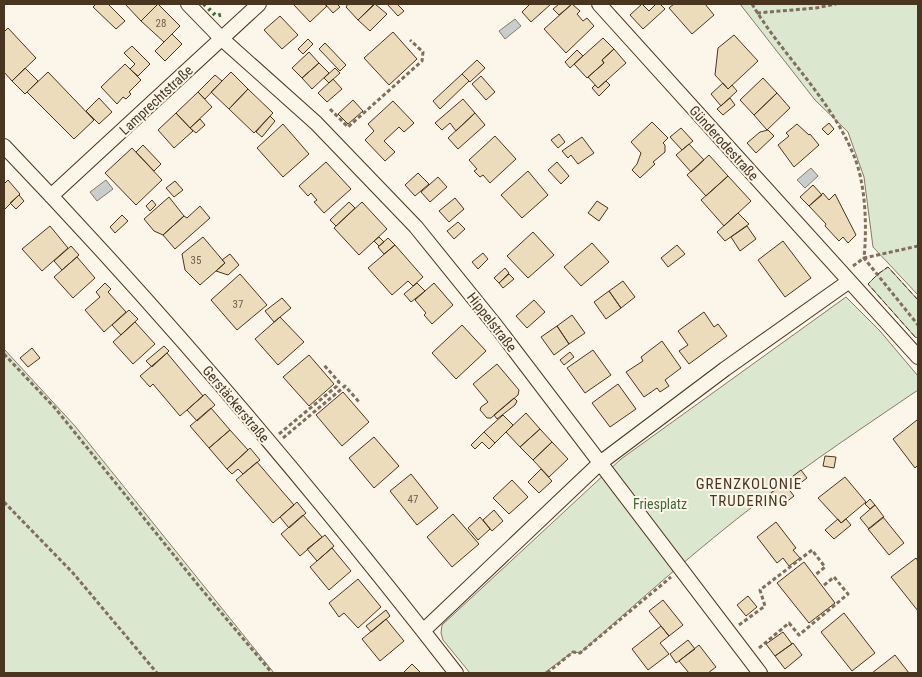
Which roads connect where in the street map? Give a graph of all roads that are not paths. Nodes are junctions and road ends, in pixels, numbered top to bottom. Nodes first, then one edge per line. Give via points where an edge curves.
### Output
1 (188, 4) edge
2 (259, 4) edge
3 (599, 4) edge
4 (222, 39) junction
5 (4, 146) edge
6 (51, 196) junction
7 (848, 282) junction
8 (918, 357) edge
9 (600, 463) junction
10 (423, 631) junction
11 (456, 673) edge
12 (760, 673) edge

1 - 4 street, Hippelstraße
2 - 4 street, Lamprechtstraße
3 - 7 street, Günderodestraße
4 - 6 street, Lamprechtstraße
4 - 9 street, Hippelstraße via 316,123 416,227
5 - 6 street, Gerstäckerstraße
6 - 10 street, Gerstäckerstraße via 192,352
7 - 8 street, Günderodestraße
7 - 9 street
9 - 10 street
9 - 12 street, Hippelstraße
10 - 11 street, Gerstäckerstraße

